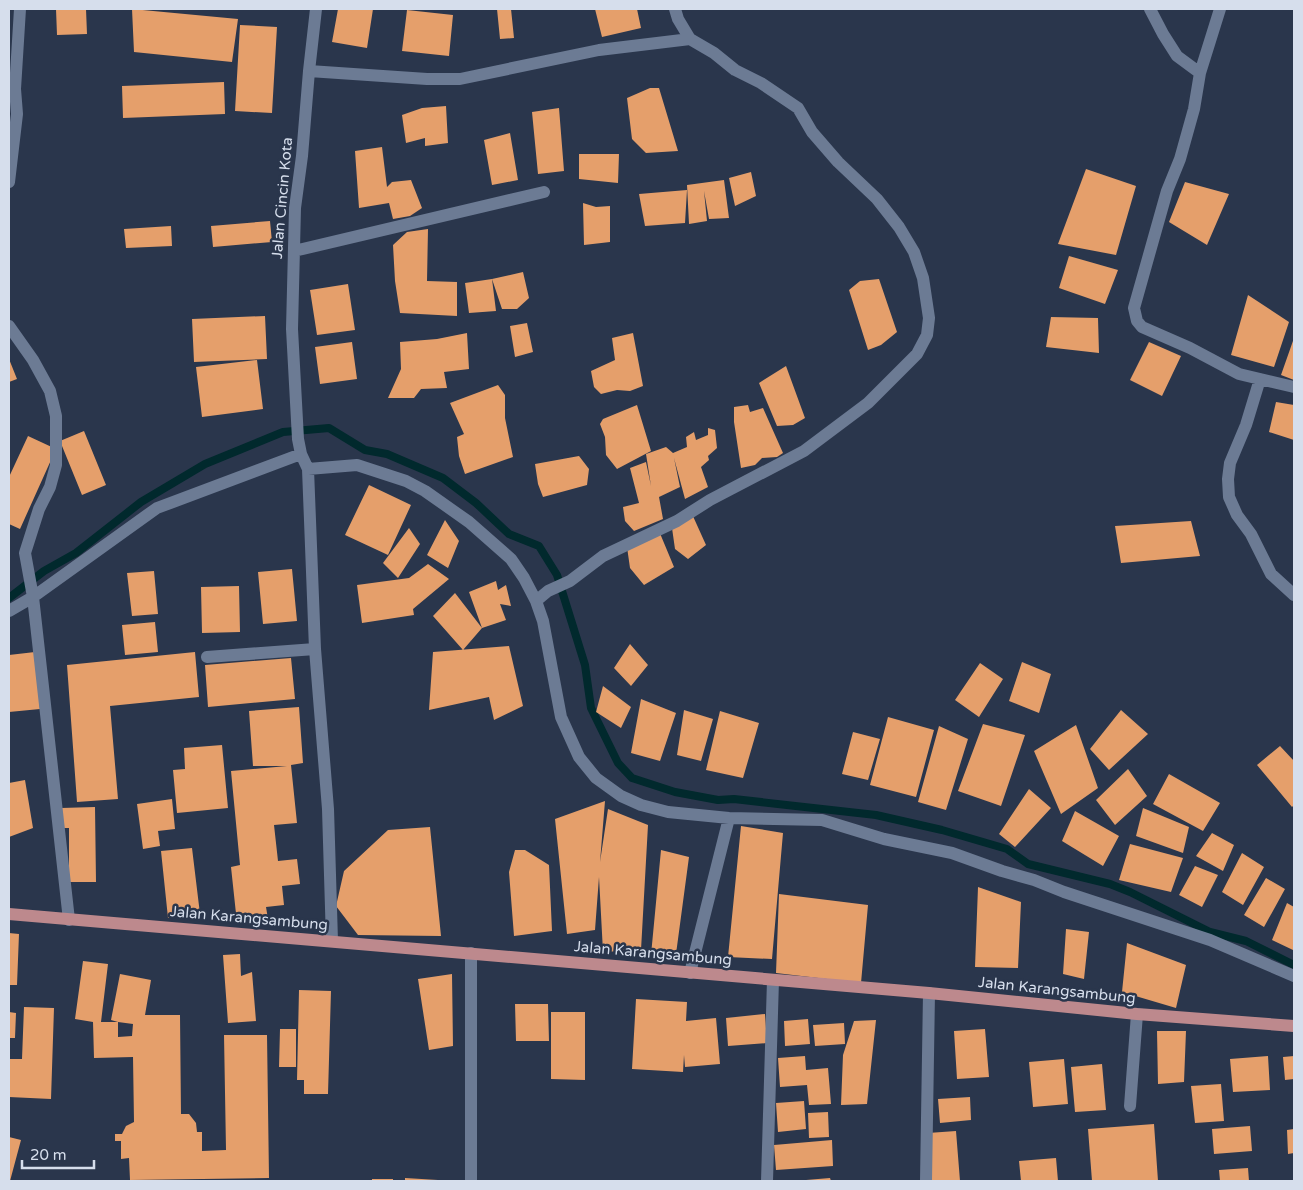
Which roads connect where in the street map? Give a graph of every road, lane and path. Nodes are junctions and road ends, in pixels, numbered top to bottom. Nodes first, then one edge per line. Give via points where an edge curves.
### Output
1 (20, 9) edge
2 (316, 9) edge
3 (676, 9) edge
4 (1150, 9) edge
5 (1220, 9) edge
6 (690, 39) junction
7 (309, 71) junction
8 (1200, 73) junction
9 (9, 182) edge
10 (544, 192) dead end
11 (294, 251) junction
12 (9, 326) edge
13 (1260, 379) junction
14 (1294, 387) edge
15 (301, 454) junction
16 (308, 469) junction
17 (33, 594) junction
18 (1294, 595) edge
19 (536, 601) junction
20 (9, 611) edge
21 (315, 649) junction
22 (207, 657) dead end
23 (729, 818) junction
24 (9, 914) edge
25 (69, 920) junction
26 (332, 941) junction
27 (471, 953) junction
28 (690, 973) junction
29 (1294, 976) edge
30 (773, 980) junction
31 (929, 993) junction
32 (1137, 1014) junction
33 (1294, 1026) edge
34 (1130, 1106) dead end
35 (471, 1181) edge
36 (767, 1181) edge
37 (926, 1181) edge

1 - 9 street via 15,88 17,114
2 - 7 street, Jalan Cincin Kota
3 - 6 street
4 - 8 street via 1177,56
5 - 8 street
6 - 7 street via 599,50 460,79
6 - 19 street via 798,108 812,132 838,162 877,199 914,252 923,278 929,318 927,335 917,354 868,403 804,451 677,521 602,556 570,581 548,591
7 - 11 street, Jalan Cincin Kota via 295,208
8 - 13 street via 1194,109 1167,191 1134,315 1142,327 1239,374
10 - 11 street
11 - 15 street, Jalan Cincin Kota via 292,329
12 - 17 street via 50,391 56,416 56,465 25,553
13 - 14 street
13 - 18 street via 1230,463 1229,497 1271,574
15 - 16 street, Jalan Cincin Kota
15 - 17 street via 157,508
16 - 19 street via 357,465 406,481 425,491 469,522 511,559
16 - 21 street
17 - 20 street
17 - 25 street
19 - 23 street via 543,621 561,717 579,757 596,778 621,796 641,805 668,812
21 - 22 street
21 - 26 street via 328,810
23 - 28 street
23 - 29 street via 822,820 952,853 1210,940
24 - 25 main road, Jalan Karangsambung
25 - 26 main road, Jalan Karangsambung
26 - 27 main road, Jalan Karangsambung
27 - 28 main road, Jalan Karangsambung
27 - 35 street
28 - 30 main road, Jalan Karangsambung
30 - 31 main road, Jalan Karangsambung
30 - 36 street
31 - 32 main road, Jalan Karangsambung
31 - 37 street
32 - 33 main road, Jalan Karangsambung
32 - 34 street

